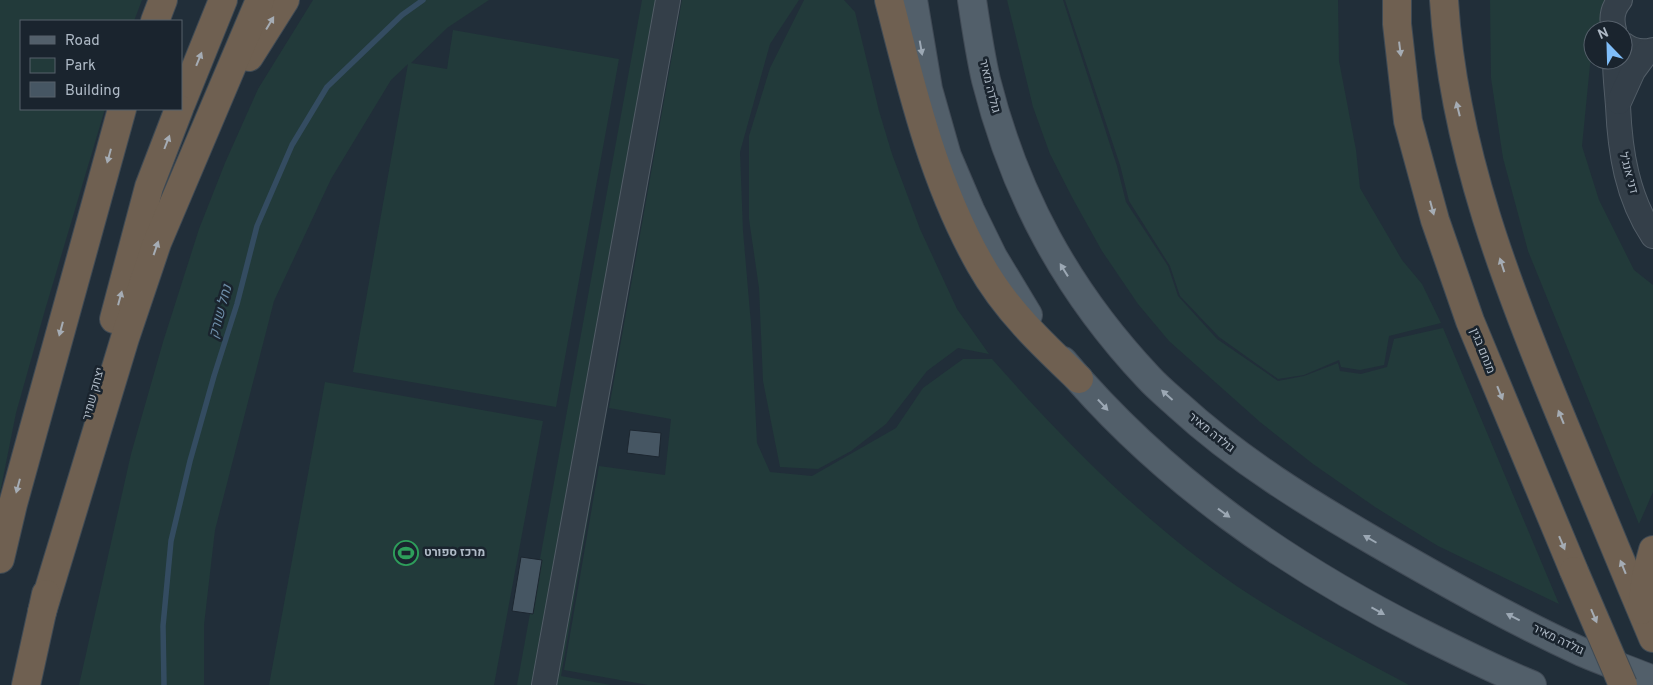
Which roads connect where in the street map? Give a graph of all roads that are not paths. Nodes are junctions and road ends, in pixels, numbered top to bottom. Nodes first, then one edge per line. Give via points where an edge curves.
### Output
1 (164, 0) edge
2 (223, 0) edge
3 (260, 0) edge
4 (285, 0) edge
5 (668, 0) edge
6 (890, 0) edge
7 (913, 0) edge
8 (972, 0) edge
9 (1397, 0) edge
10 (1444, 0) edge
11 (1620, 0) edge
12 (155, 20) edge
13 (1612, 20) edge
14 (1633, 49) edge
15 (1650, 51) edge
16 (1616, 70) edge
17 (182, 102) edge
18 (1618, 106) junction
19 (122, 110) edge
20 (180, 110) edge
21 (193, 157) junction
22 (1653, 236) edge
23 (1079, 379) junction
24 (1653, 550) edge
25 (0, 559) edge
26 (42, 612) junction
27 (1642, 612) junction
28 (1653, 638) edge
29 (1653, 680) edge
30 (26, 685) edge
31 (544, 685) edge
32 (1532, 685) edge
33 (1623, 685) edge

1 - 12 highway
17 -> 2 highway
3 - 21 highway
21 -> 4 highway
5 - 31 street
6 - 23 highway via 929,146 956,216 981,266 1005,301 1032,334
7 -> 23 main road via 931,98 947,156 970,210 1023,308
29 -> 8 main road, גולדה מאיר via 1582,652 1516,619 1317,509 1193,419 1149,379 1084,300 1041,230 996,116
9 -> 33 highway, מנחם בגין, bridge via 1408,121 1435,220 1470,321
27 -> 10 highway via 1530,342 1503,268 1455,98
11 - 13 street
14 - 15 street
15 - 18 street, דני אנג'ל via 1625,86
16 - 18 street, דני אנג'ל
18 - 22 street, דני אנג'ל via 1622,158 1632,195
19 -> 25 highway
26 -> 20 highway, יצחק שמיר via 77,460 147,197
26 -> 21 highway via 125,338 157,243
23 -> 32 main road via 1110,414 1159,460 1270,547 1395,620
24 - 27 highway
26 - 30 highway, יצחק שמיר
27 - 28 highway

